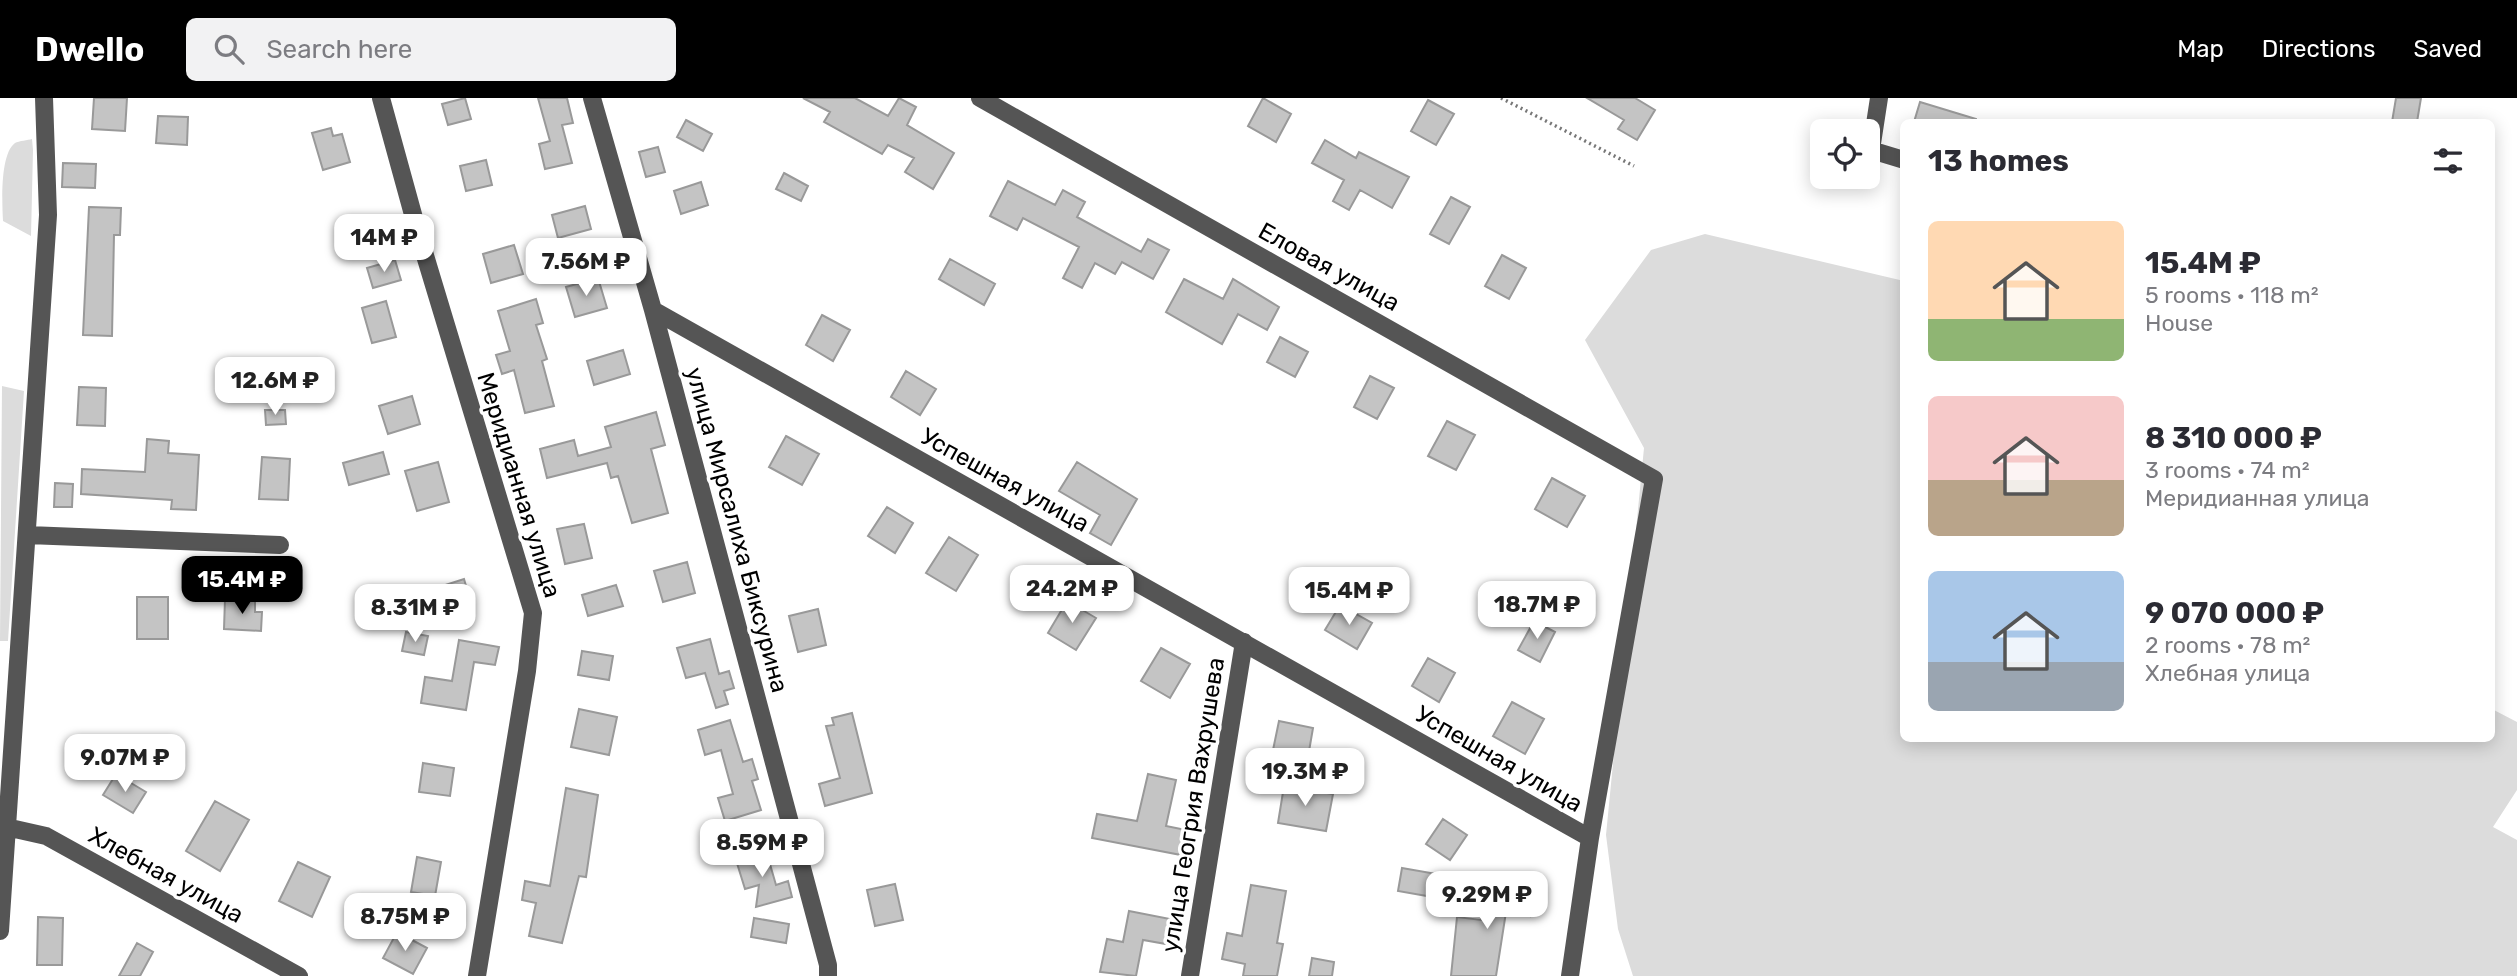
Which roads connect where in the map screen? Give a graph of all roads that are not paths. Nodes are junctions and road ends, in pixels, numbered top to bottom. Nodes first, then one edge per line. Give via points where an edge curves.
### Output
1 (44, 98) edge
2 (382, 98) edge
3 (592, 98) edge
4 (980, 98) edge
5 (1879, 98) edge
6 (1900, 159) edge
7 (653, 310) junction
8 (28, 535) junction
9 (280, 545) dead end
10 (1244, 642) junction
11 (6, 827) junction
12 (1590, 838) junction
13 (0, 931) edge
14 (299, 976) edge
15 (477, 976) edge
16 (828, 976) edge
17 (1190, 976) edge
18 (1570, 976) edge

1 - 8 street via 48,215
2 - 15 street, Меридианная улица via 533,613
3 - 7 street, улица Мирсалиха Биксурина
4 - 12 street, Еловая улица via 1654,479
5 - 6 street via 1871,150
7 - 10 street, Успешная улица
7 - 16 street, улица Мирсалиха Биксурина
8 - 9 street
8 - 11 street
10 - 12 street, Успешная улица
10 - 17 street, улица Геогрия Вахрушева
11 - 13 street
11 - 14 street, Хлебная улица via 46,836
12 - 18 street

